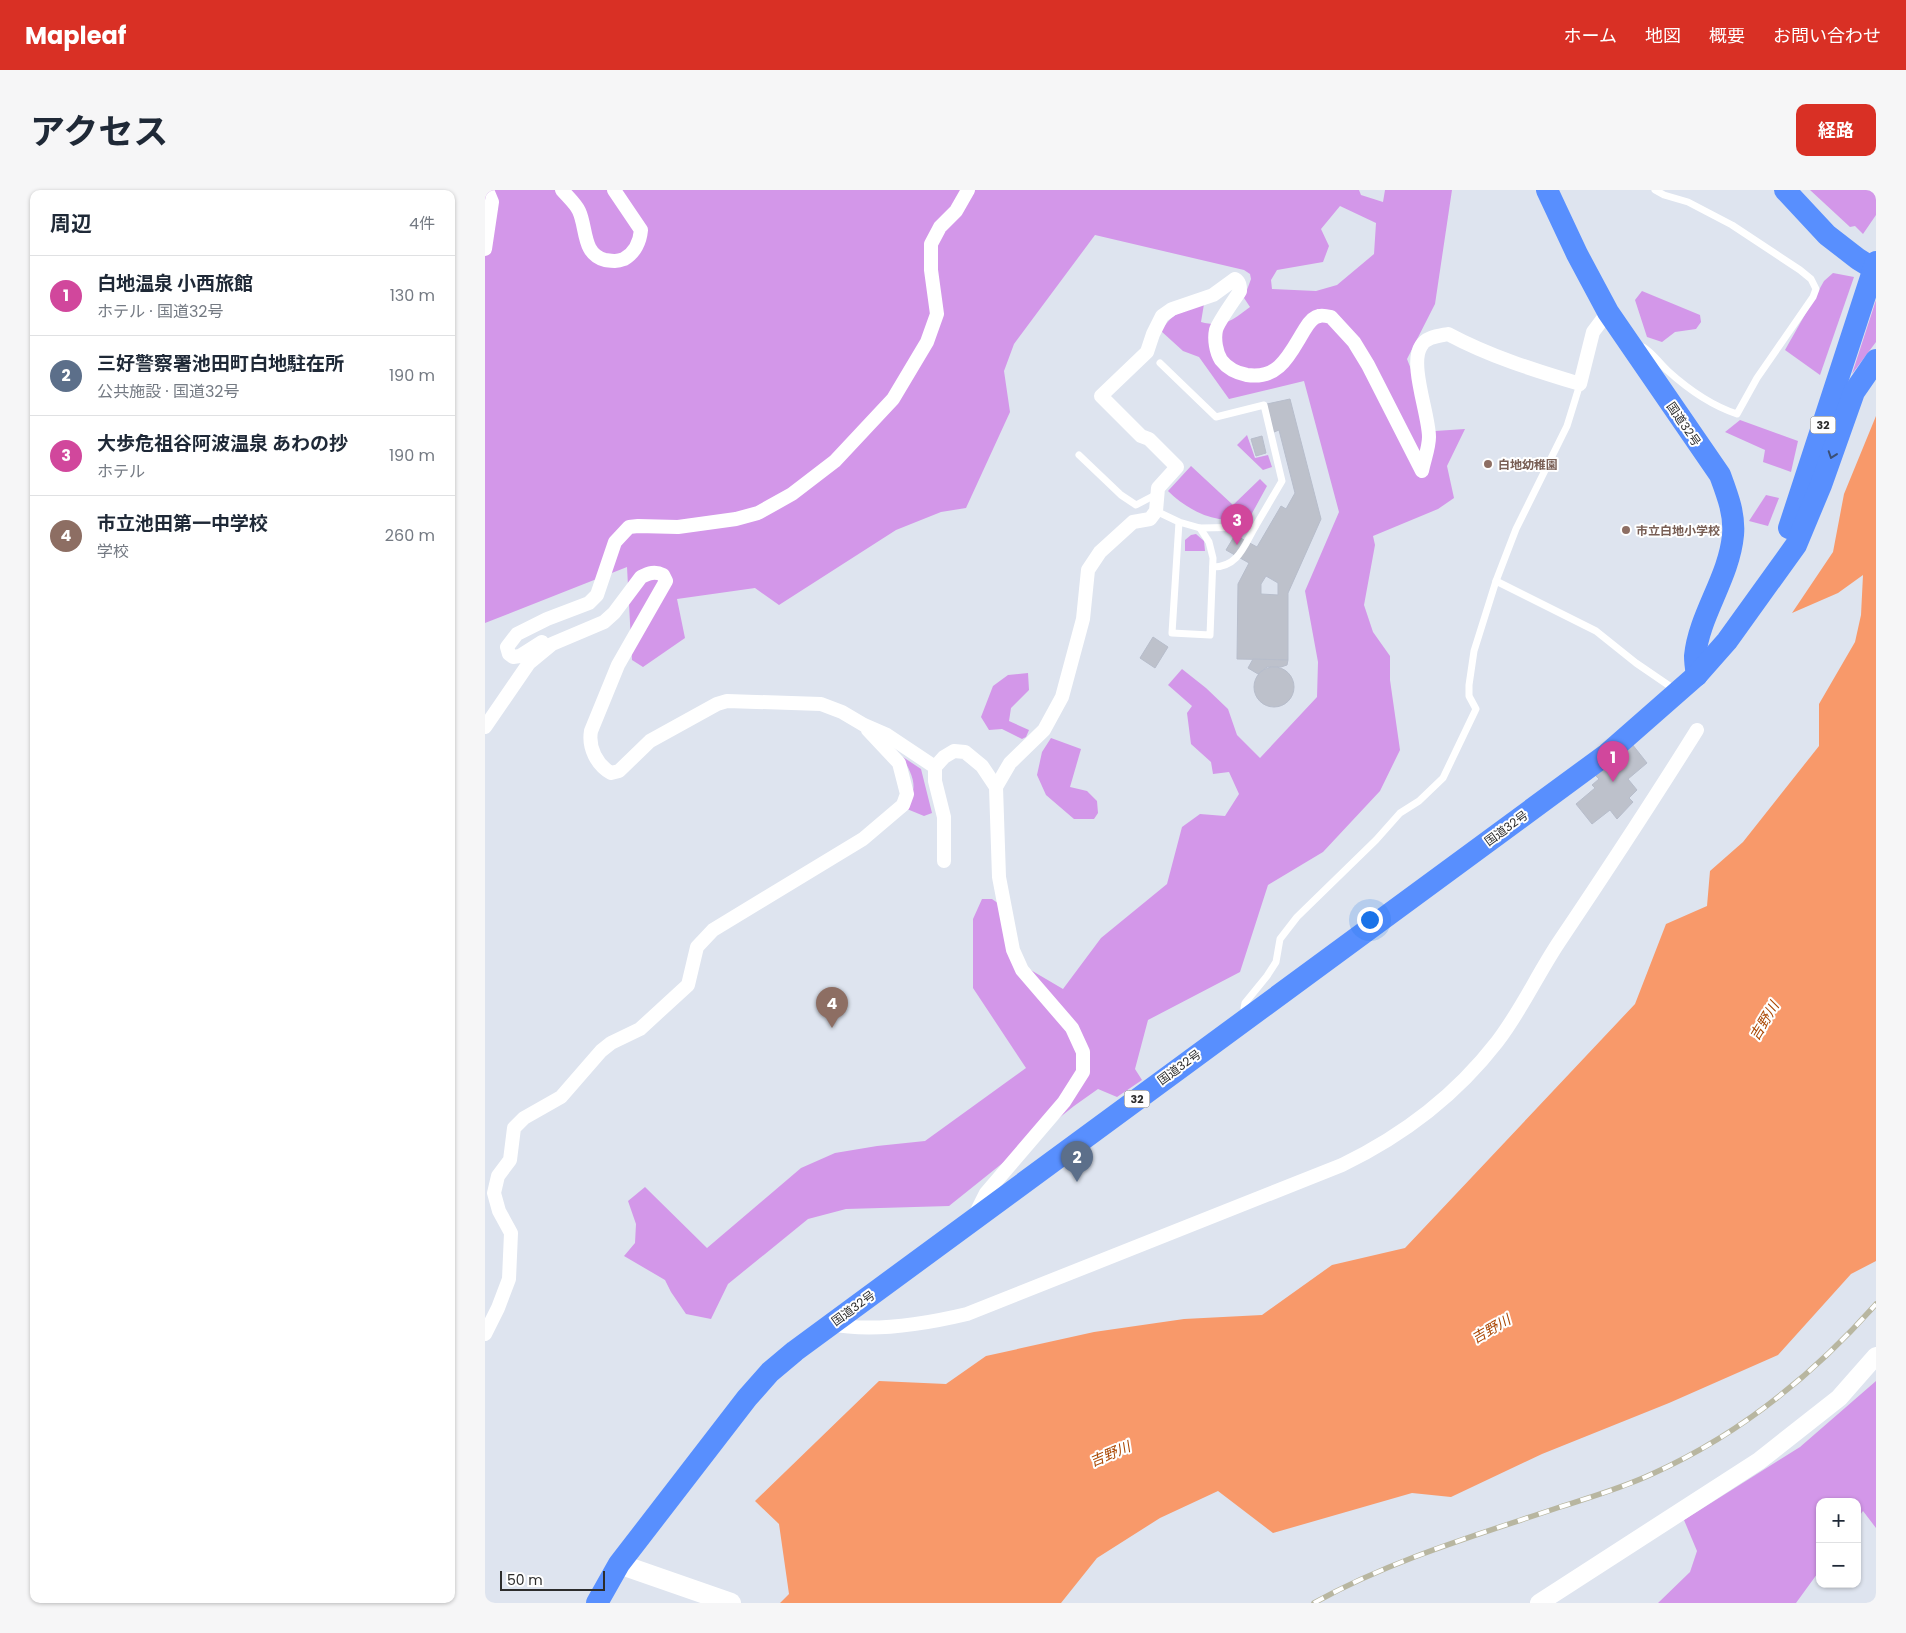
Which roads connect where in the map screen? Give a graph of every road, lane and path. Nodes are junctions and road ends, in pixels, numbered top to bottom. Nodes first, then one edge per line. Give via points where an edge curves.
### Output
1 (487, 190) edge
2 (562, 190) edge
3 (614, 190) edge
4 (968, 190) edge
5 (1547, 190) edge
6 (1655, 190) edge
7 (1772, 190) edge
8 (1785, 190) edge
9 (1827, 235) junction
10 (485, 249) edge
11 (1870, 263) edge
12 (1608, 312) junction
13 (1633, 348) junction
14 (1876, 360) edge
15 (1160, 363) dead end
16 (1581, 384) junction
17 (1079, 455) dead end
18 (1157, 494) junction
19 (1156, 511) junction
20 (1179, 522) junction
21 (1255, 527) junction
22 (1200, 528) junction
23 (1213, 567) junction
24 (1496, 581) junction
25 (1765, 587) junction
26 (552, 644) junction
27 (1697, 675) junction
28 (1678, 692) junction
29 (864, 725) junction
30 (485, 727) edge
31 (1697, 730) dead end
32 (935, 768) junction
33 (996, 787) junction
34 (944, 861) dead end
35 (1249, 1017) junction
36 (973, 1219) junction
37 (831, 1324) junction
38 (485, 1334) edge
39 (1876, 1356) edge
40 (619, 1564) junction
41 (597, 1603) edge
42 (731, 1603) edge
43 (1539, 1603) edge

1 - 10 street via 492,202
2 - 3 street via 579,210 586,242 593,253 615,262 626,258 634,249 640,240 641,230
4 - 26 street via 931,244 937,314 927,342 893,400 874,422 835,461 792,494 759,513 678,527 629,527 615,542 597,595 589,603 517,634 507,647 513,657 547,639
5 - 12 highway, 国道32号
6 - 13 lane via 1688,202 1732,225 1800,270 1811,279 1816,289 1737,414 1717,407 1688,388 1643,347
7 - 9 highway
8 - 9 highway, 国道32号 / 32
9 - 11 highway, 国道32号 / 32
11 - 25 highway, 国道32号 / 32 via 1787,535
12 - 13 highway, 国道32号
12 - 16 street via 1593,332
13 - 27 highway, 国道32号 via 1720,475 1731,503 1733,534 1727,566 1700,633 1695,656
14 -> 25 highway, 国道32号 / 32 via 1854,392 1796,545
15 - 21 lane via 1216,417 1264,405 1282,481
16 - 18 street via 1477,350 1448,334 1431,338 1421,345 1417,355 1429,437 1422,471 1354,342 1331,317 1318,316 1309,323 1275,371 1251,375 1237,373 1225,366 1219,357 1216,329 1240,291 1235,280 1213,296 1171,309 1162,316 1147,352 1101,396 1177,467 1158,488
16 - 24 lane via 1567,426 1517,529
17 - 18 lane via 1136,505
18 - 19 street
19 - 20 lane
19 - 33 street via 1149,519 1133,522 1100,552 1088,570 1083,618 1062,697 1044,730 1010,763
20 - 22 lane
20 - 23 lane via 1172,633 1210,635
21 - 22 lane
21 - 23 lane via 1236,558 1222,567
22 - 23 lane via 1209,542
24 - 28 lane via 1596,631
24 - 35 lane via 1474,651 1469,696 1476,709 1443,778 1419,801 1400,813 1297,917 1280,939 1276,962 1245,1003
25 - 27 highway, 国道32号 / 32 via 1727,641
26 - 29 street via 604,622 641,576 657,572 663,575 666,581 618,665 589,739 603,769 611,773 619,771 650,741 727,701 821,704
26 - 30 street via 529,663
27 - 28 highway, 国道32号 / 32
28 - 35 highway, 国道32号 / 32 via 1607,754
29 - 32 street via 887,735
29 - 38 street via 899,764 907,794 903,805 863,839 713,930 697,947 688,985 640,1029 601,1051 561,1098 524,1118 514,1128 510,1160 498,1176 493,1193 511,1233 509,1279
31 - 37 street via 1497,1041 1444,1098 1389,1140 1342,1165 967,1314 917,1324 849,1328
32 - 33 street via 954,752 965,752 982,766
32 - 34 street via 944,817
33 - 36 street via 999,877 1013,950 1022,970 1072,1028 1083,1052 1083,1072 1063,1102 986,1193
35 - 36 highway, 国道32号 / 32
36 - 37 highway, 国道32号 / 32
37 - 40 highway, 国道32号 / 32 via 770,1372 747,1398
39 - 43 street via 1839,1398 1759,1461
40 - 41 highway, 国道32号 / 32
40 - 42 main road

